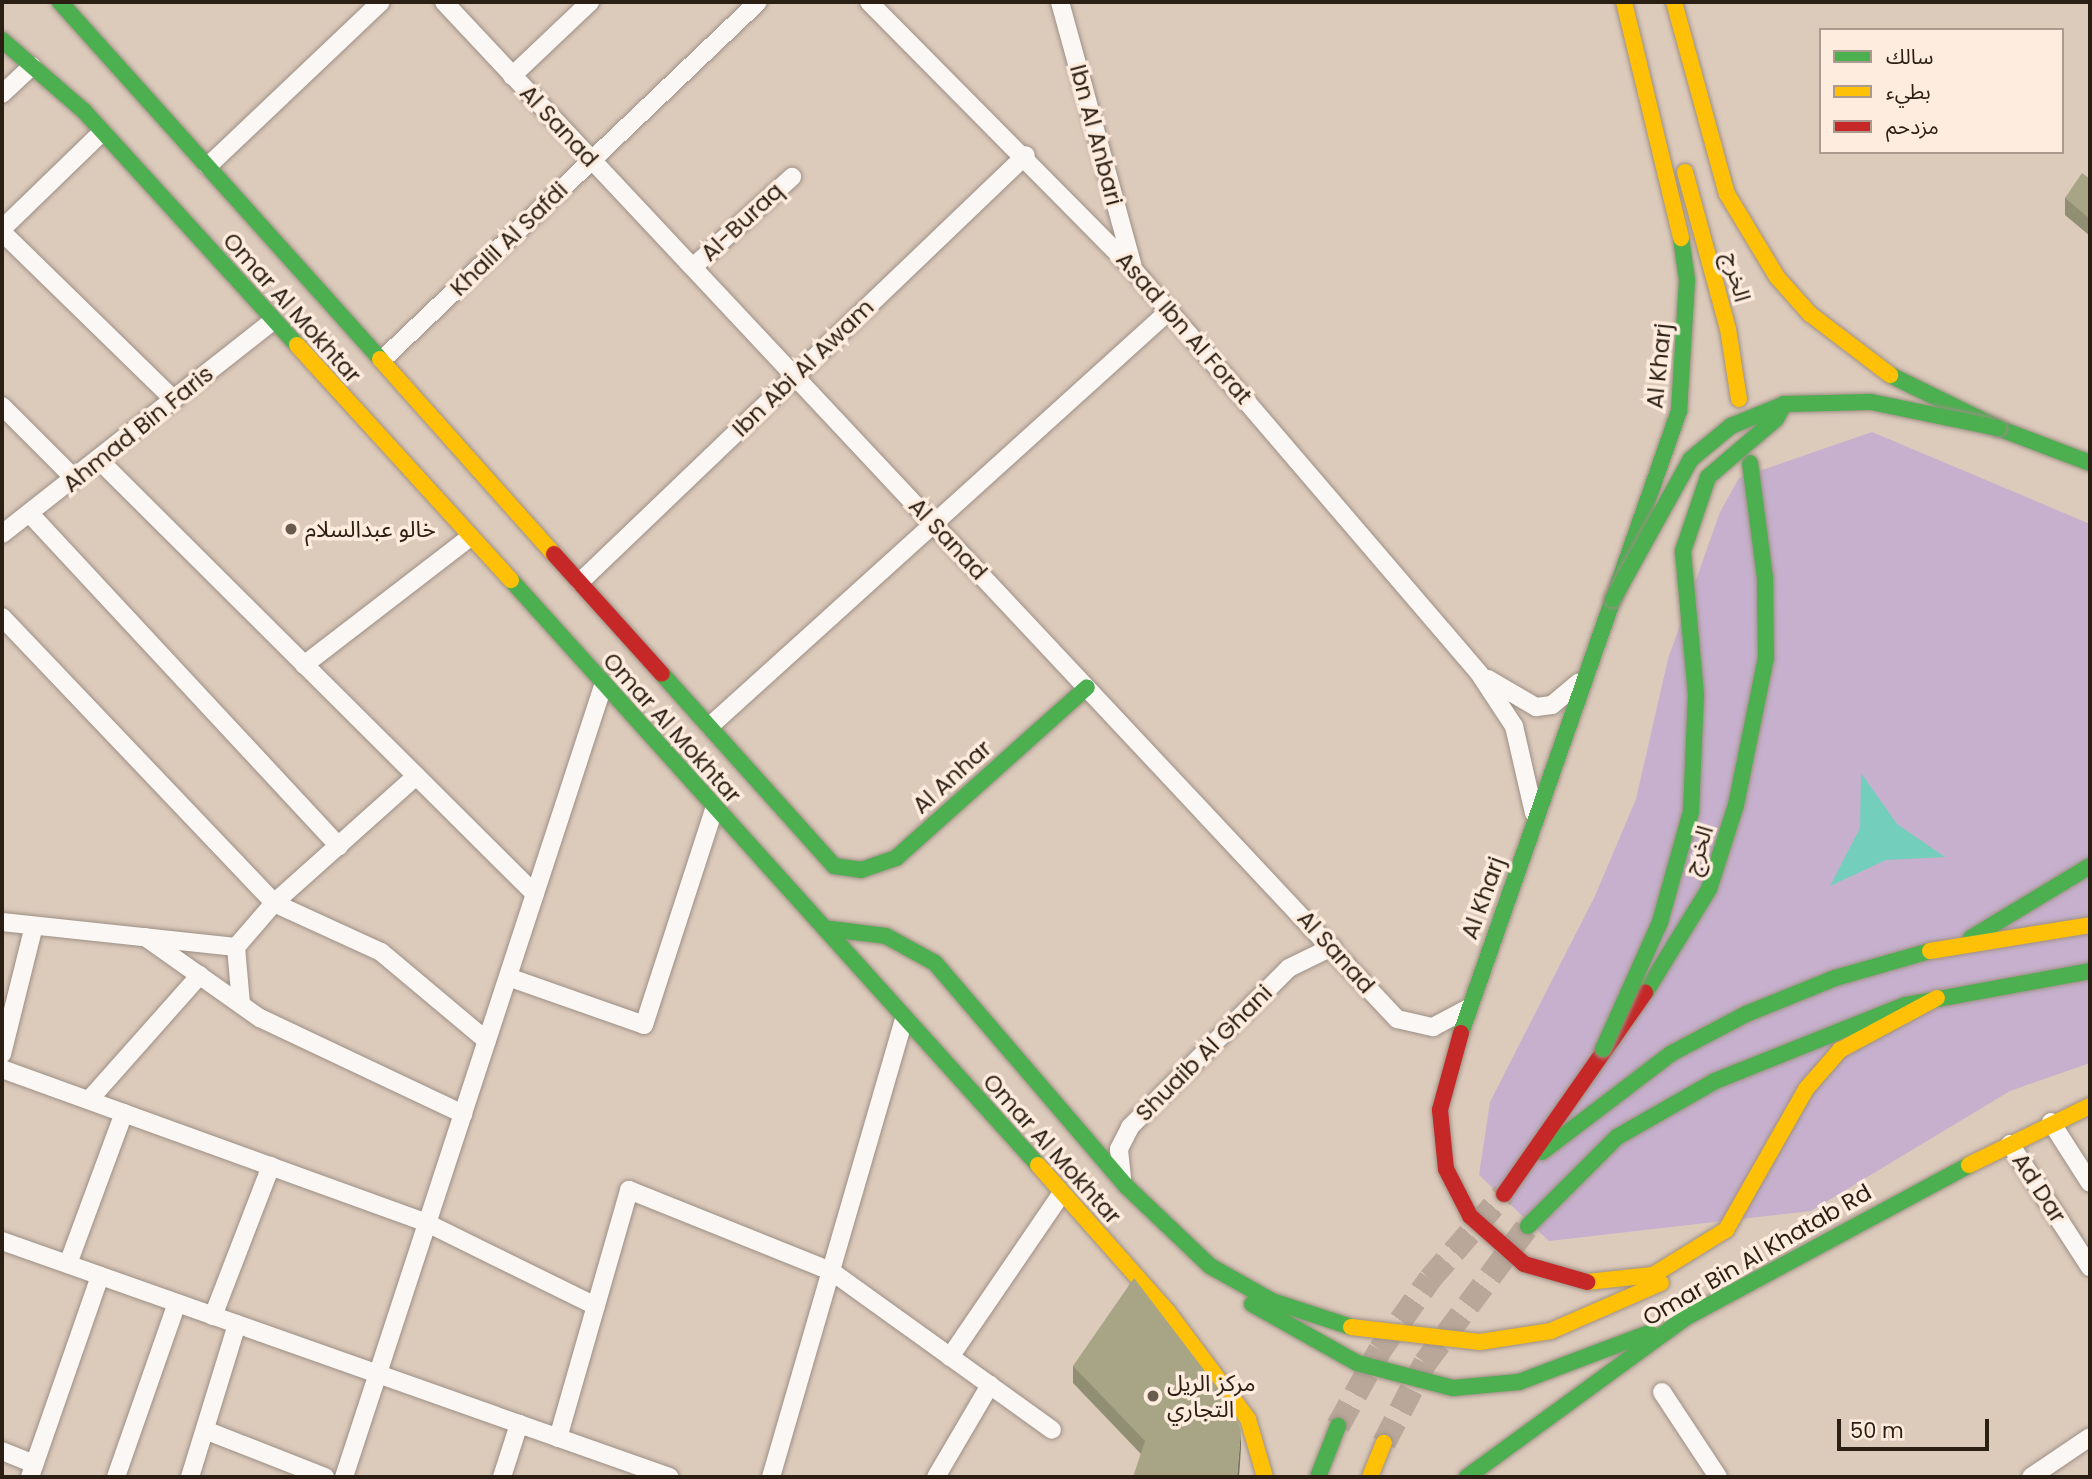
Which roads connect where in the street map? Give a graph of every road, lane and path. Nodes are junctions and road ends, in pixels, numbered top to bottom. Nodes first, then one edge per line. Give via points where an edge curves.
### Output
1 (60, 2) edge
2 (381, 2) edge
3 (444, 2) edge
4 (590, 2) edge
5 (758, 2) edge
6 (869, 2) edge
7 (1060, 2) edge
8 (1624, 2) edge
9 (1641, 2) edge
10 (1674, 2) edge
11 (2, 40) edge
12 (32, 66) junction
13 (512, 76) junction
14 (2, 94) edge
15 (102, 132) junction
16 (1026, 155) junction
17 (591, 160) junction
18 (208, 166) junction
19 (792, 177) dead end
20 (2, 231) edge
21 (693, 267) junction
22 (1132, 268) junction
23 (1170, 310) junction
24 (273, 321) junction
25 (382, 360) junction
26 (794, 376) junction
27 (1739, 399) dead end
28 (174, 400) junction
29 (1784, 404) junction
30 (2, 406) edge
31 (1998, 428) junction
32 (99, 460) junction
33 (1751, 463) dead end
34 (2090, 463) edge
35 (75, 479) junction
36 (32, 516) junction
37 (932, 522) junction
38 (4, 528) edge
39 (469, 538) junction
40 (580, 582) junction
41 (1613, 599) junction
42 (2, 617) edge
43 (304, 665) junction
44 (1479, 673) junction
45 (1586, 674) junction
46 (603, 686) junction
47 (1087, 687) junction
48 (710, 726) junction
49 (416, 776) junction
50 (714, 810) junction
51 (1535, 819) junction
52 (339, 846) junction
53 (834, 866) joint
54 (2090, 866) edge
55 (535, 894) junction
56 (274, 903) junction
57 (2, 922) edge
58 (2090, 925) edge
59 (34, 926) junction
60 (830, 929) junction
61 (145, 937) junction
62 (1963, 942) junction
63 (236, 947) junction
64 (1332, 947) junction
65 (2090, 971) edge
66 (200, 975) junction
67 (508, 977) junction
68 (1937, 998) junction
69 (241, 1004) junction
70 (1468, 1008) junction
71 (904, 1020) junction
72 (4, 1033) edge
73 (487, 1041) junction
74 (1603, 1049) junction
75 (2, 1054) edge
76 (2, 1069) edge
77 (89, 1100) junction
78 (2090, 1106) edge
79 (124, 1113) junction
80 (463, 1114) junction
81 (2051, 1122) junction
82 (2010, 1144) junction
83 (271, 1166) junction
84 (2090, 1183) edge
85 (1127, 1187) junction
86 (1061, 1194) junction
87 (427, 1223) junction
88 (1528, 1226) tunnel mouth
89 (1726, 1230) junction
90 (2, 1241) edge
91 (68, 1264) junction
92 (1210, 1266) junction
93 (2090, 1267) edge
94 (831, 1271) junction
95 (100, 1276) junction
96 (177, 1303) junction
97 (596, 1306) junction
98 (213, 1316) junction
99 (1685, 1318) junction
100 (237, 1324) junction
101 (950, 1357) junction
102 (378, 1374) junction
103 (989, 1385) junction
104 (1662, 1392) dead end
105 (519, 1424) junction
106 (1338, 1426) tunnel mouth
107 (205, 1430) junction
108 (1052, 1430) dead end
109 (2090, 1437) edge
110 (558, 1438) junction
111 (1384, 1443) tunnel mouth
112 (2, 1451) edge
113 (33, 1470) edge
114 (634, 1471) edge
115 (116, 1477) edge
116 (190, 1477) edge
117 (325, 1477) edge
118 (344, 1477) edge
119 (502, 1477) edge
120 (669, 1477) edge
121 (771, 1477) edge
122 (936, 1477) edge
123 (1265, 1477) edge
124 (1318, 1477) edge
125 (1370, 1477) edge
126 (1467, 1477) edge
127 (1718, 1477) edge
128 (2031, 1477) edge

1 - 18 main road, Omar Al Mokhtar
2 - 18 street
3 - 13 street, Al Sanad
4 - 13 street
5 - 17 street, Khalil Al Safdi
6 - 16 street, Asad Ibn Al Forat
7 - 22 street, Ibn Al Anbari
8 - 41 main road, Al Kharj via 1675,199 1687,280 1687,345 1679,411
9 - 27 main road, الخرج via 1728,329
10 - 31 main road via 1727,194 1777,277 1846,346
11 - 12 main road, Omar Al Mokhtar
12 - 14 street
12 - 15 main road, Omar Al Mokhtar
13 - 17 street, Al Sanad
15 - 20 street
15 - 24 main road, Omar Al Mokhtar
16 - 22 street, Asad Ibn Al Forat
16 - 26 street, Ibn Abi Al Awam
17 - 21 street, Al Sanad
17 - 25 street, Khalil Al Safdi
18 - 25 main road, Omar Al Mokhtar
19 - 21 street, Al-Buraq
20 - 28 street
21 - 26 street, Al Sanad
22 - 23 street, Asad Ibn Al Forat
23 - 37 street
23 - 44 street, Asad Ibn Al Forat
24 - 28 street, Ahmad Bin Faris
24 - 39 main road, Omar Al Mokhtar
25 - 40 main road, Omar Al Mokhtar
26 - 37 street, Al Sanad
26 - 40 street, Ibn Abi Al Awam
28 - 32 street, Ahmad Bin Faris
29 - 31 main road, bridge via 1871,402
29 - 41 main road, bridge via 1731,426 1691,459
29 - 74 main road, bridge via 1776,419 1708,477 1686,529 1696,743 1691,812 1660,922
30 - 35 street
31 - 34 main road
32 - 35 street, Ahmad Bin Faris
32 - 43 street
33 - 74 main road, الخرج via 1765,578 1766,658 1736,805 1709,889
35 - 36 street, Ahmad Bin Faris
36 - 38 street, Ahmad Bin Faris
36 - 52 street
37 - 47 street, Al Sanad
37 - 48 street
39 - 43 street
39 - 46 main road, Omar Al Mokhtar
40 - 48 main road, Omar Al Mokhtar
41 - 45 main road, Al Kharj
42 - 56 street
43 - 49 street
44 - 45 street, Asad Ibn Al Forat via 1536,707 1565,697
44 - 51 street, Asad Ibn Al Forat via 1514,726 1532,785
45 - 51 main road, Al Kharj
46 - 50 main road, Omar Al Mokhtar
46 - 55 street
47 - 53 main road, Al Anhar via 896,858 861,870
47 - 64 street, Al Sanad
48 - 53 main road, Omar Al Mokhtar
49 - 52 street
49 - 55 street
50 - 60 main road, Omar Al Mokhtar
50 - 67 street via 644,1025
51 - 70 main road, Al Kharj
52 - 56 street
54 - 62 main road
55 - 67 street
56 - 63 street
56 - 73 street via 381,952
57 - 59 street
58 - 62 main road
59 - 61 street
59 - 72 street
60 - 71 main road, Omar Al Mokhtar
60 - 85 main road via 886,936 935,963
61 - 63 street
61 - 66 street
62 - 74 main road, الخرج via 1835,978 1672,1054 1597,1106 1504,1194
63 - 69 street
64 - 70 street, Al Sanad via 1408,1024 1443,1025
64 - 85 street, Shuaib Al Ghani via 1289,968 1130,1127 1118,1159
65 - 68 main road
66 - 69 street
66 - 77 street
67 - 73 street
68 - 88 main road via 1807,1040 1715,1081 1617,1137
68 - 89 main road, Al Kharj via 1840,1050 1805,1089
69 - 80 street via 351,1064
70 - 89 main road, Al Kharj via 1444,1090 1441,1149 1461,1202 1493,1240 1541,1272 1598,1284 1670,1268
71 - 86 main road, Omar Al Mokhtar
71 - 94 street
72 - 75 street
73 - 80 street
76 - 77 street
77 - 79 street
78 - 81 main road, Omar Bin Al Khatab Rd
79 - 83 street
79 - 91 street
80 - 87 street
81 - 82 main road, Omar Bin Al Khatab Rd
81 - 84 street, Ad Dar
82 - 93 street, Ad Dar
82 - 99 main road, Omar Bin Al Khatab Rd
83 - 87 street
83 - 98 street
85 - 92 main road
86 - 101 street
86 - 123 main road, Omar Al Mokhtar via 1216,1369 1248,1419
87 - 97 street
87 - 102 street
89 - 92 main road via 1688,1267 1620,1304 1551,1331 1480,1342 1409,1339 1340,1326 1272,1301
90 - 91 street
91 - 95 street
92 - 99 main road via 1265,1313 1327,1350 1388,1374 1453,1388 1519,1382
94 - 97 street via 629,1190
94 - 101 street
94 - 121 street
95 - 96 street
95 - 113 street
96 - 98 street
96 - 115 street
97 - 110 street
98 - 100 street
99 - 126 main road, Omar Bin Al Khatab Rd
100 - 102 street
100 - 107 street
101 - 103 street
102 - 105 street
102 - 118 street
103 - 108 street
103 - 122 street
104 - 127 street
105 - 110 street
105 - 119 street
106 - 124 main road
107 - 116 street
107 - 117 street
109 - 128 street
110 - 114 street
111 - 125 main road
112 - 113 street
114 - 120 street

